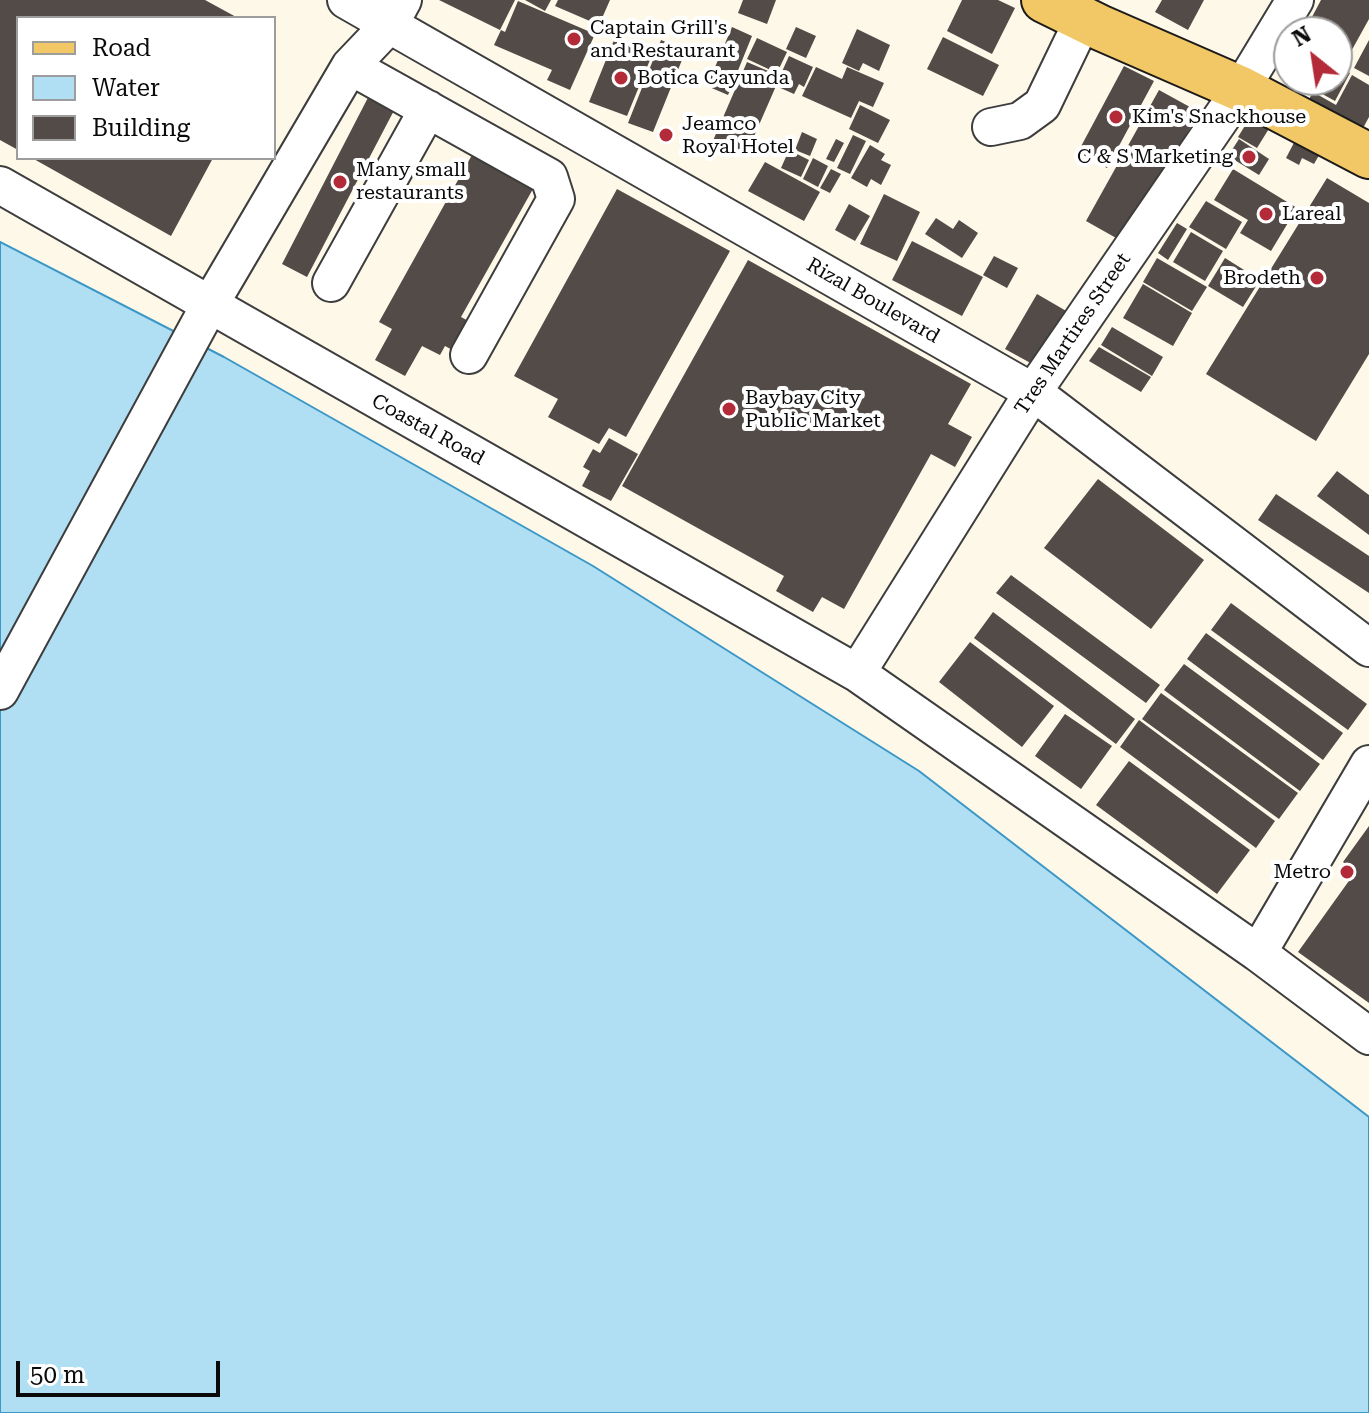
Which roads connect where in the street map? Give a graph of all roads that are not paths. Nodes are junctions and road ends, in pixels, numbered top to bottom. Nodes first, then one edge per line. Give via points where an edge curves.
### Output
1 (346, 0) edge
2 (1044, 0) edge
3 (1295, 0) edge
4 (396, 12) edge
5 (1083, 20) junction
6 (350, 66) junction
7 (1241, 89) junction
8 (428, 109) junction
9 (991, 127) dead end
10 (1369, 156) edge
11 (0, 185) edge
12 (331, 283) dead end
13 (209, 306) junction
14 (469, 355) dead end
15 (1033, 392) junction
16 (1369, 648) edge
17 (857, 673) junction
18 (0, 691) edge
19 (1369, 764) edge
20 (1258, 953) junction
21 (1369, 1036) edge

1 - 4 street, Rizal Boulevard
2 - 5 main road
3 - 7 street, Tres Martires Street
4 - 6 street
4 - 15 street, Rizal Boulevard
5 - 7 main road
5 - 9 street via 1042,105 1020,121
6 - 8 street
6 - 13 street
7 - 10 main road
7 - 15 street, Tres Martires Street
8 - 12 street
8 - 14 street via 549,177 556,199
11 - 13 street, Coastal Road
13 - 17 street, Coastal Road
13 - 18 street
15 - 16 street, Rizal Boulevard
15 - 17 street, Tres Martires Street
17 - 20 street, Coastal Road
19 - 20 street
20 - 21 street, Coastal Road

